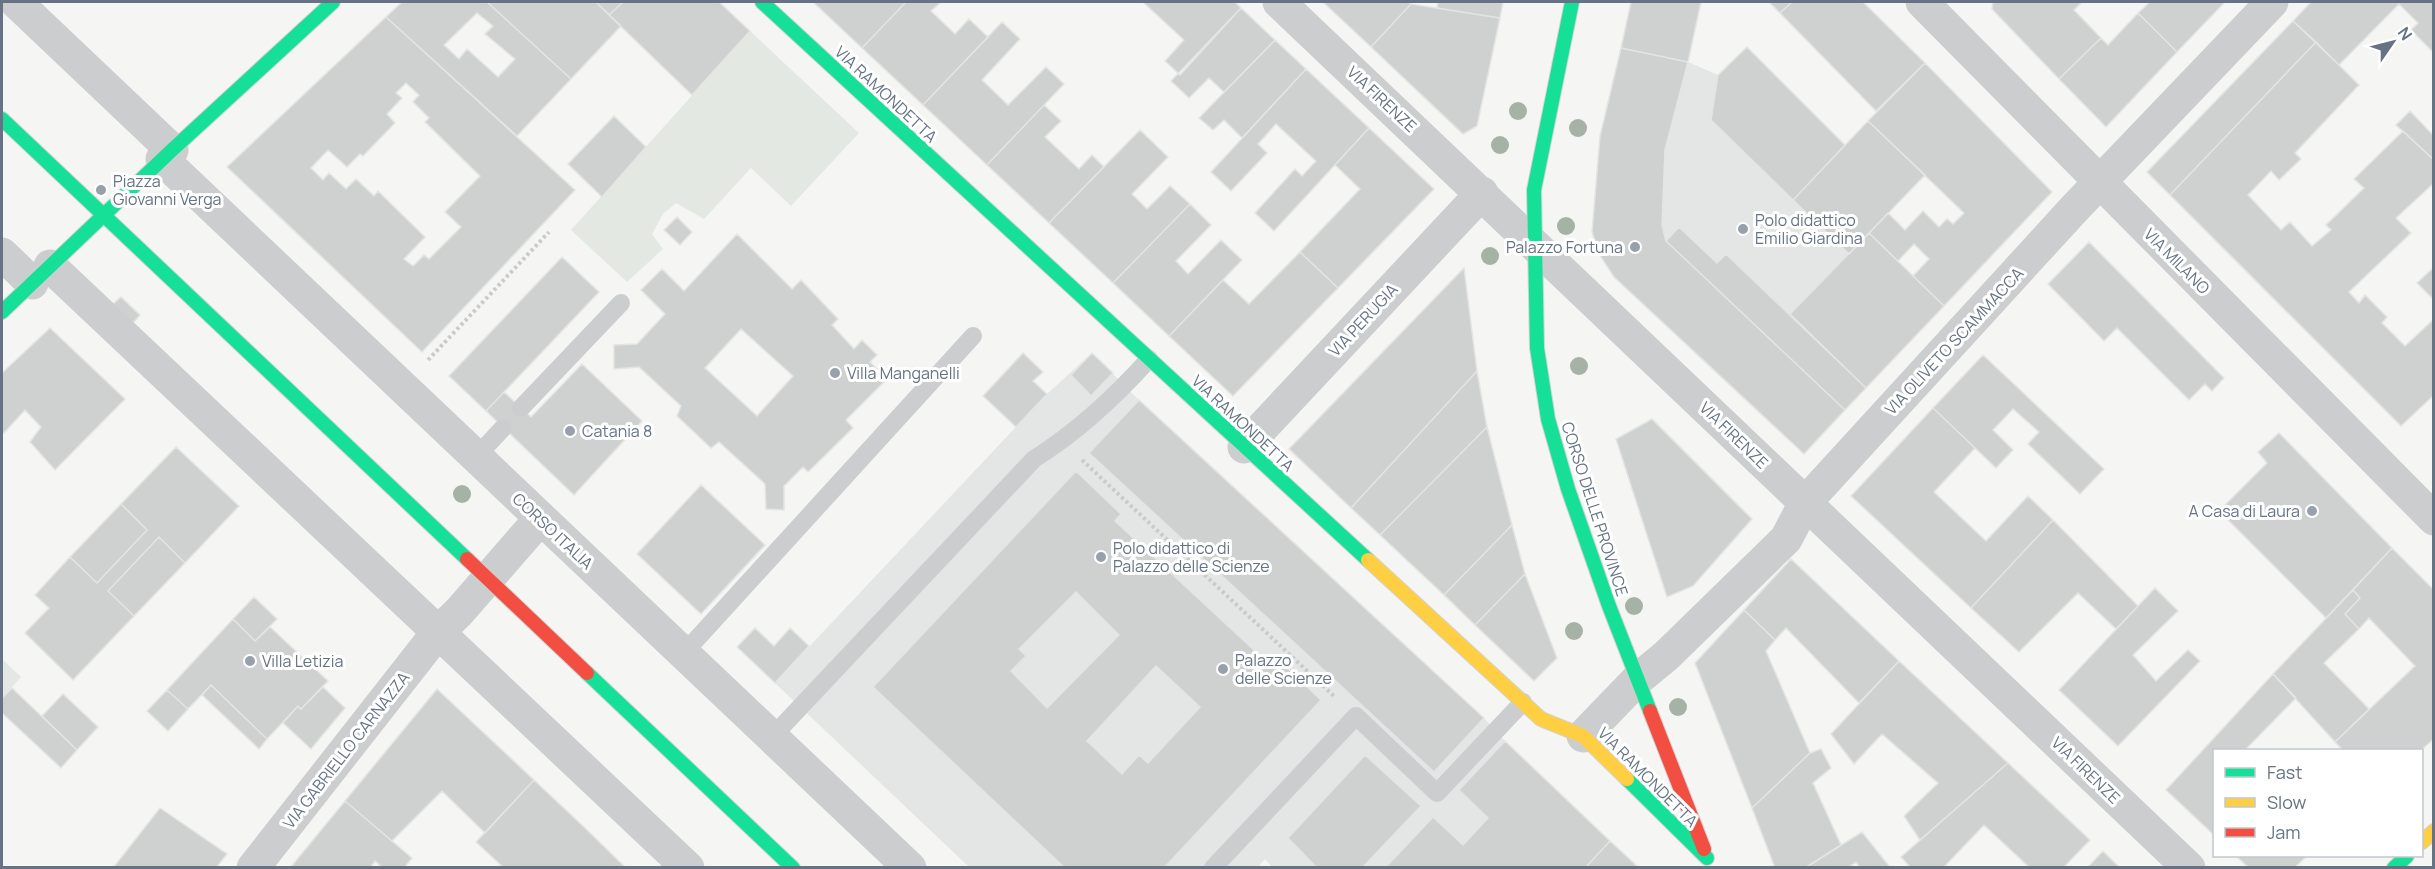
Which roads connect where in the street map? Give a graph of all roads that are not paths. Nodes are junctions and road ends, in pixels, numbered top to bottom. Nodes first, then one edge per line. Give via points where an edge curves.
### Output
1 (16, 2) edge
2 (333, 2) edge
3 (762, 2) edge
4 (1279, 2) edge
5 (1572, 2) edge
6 (1922, 2) edge
7 (2272, 2) edge
8 (1955, 17) edge
9 (2, 119) edge
10 (167, 154) junction
11 (2100, 182) junction
12 (1482, 193) junction
13 (103, 216) junction
14 (1535, 245) junction
15 (2, 254) edge
16 (41, 274) junction
17 (621, 303) dead end
18 (2, 312) edge
19 (973, 336) dead end
20 (1149, 359) junction
21 (521, 408) dead end
22 (503, 428) dead end
23 (1244, 447) junction
24 (475, 458) junction
25 (1805, 503) junction
26 (540, 519) junction
27 (2433, 519) edge
28 (488, 579) junction
29 (438, 632) junction
30 (683, 654) junction
31 (1638, 679) junction
32 (1523, 702) junction
33 (1583, 736) junction
34 (772, 737) junction
35 (1709, 863) edge
36 (253, 867) edge
37 (688, 867) edge
38 (793, 867) edge
39 (910, 867) edge
40 (1213, 867) edge
41 (2189, 867) edge

1 - 10 street, CORSO ITALIA
2 - 10 main road
3 - 20 main road, VIA RAMONDETTA
4 - 12 street, VIA FIRENZE
5 - 14 main road, CORSO DELLE PROVINCE via 1534,190
6 - 8 street, VIA MILANO
7 - 11 street, VIA OLIVETO SCAMMACCA
8 - 11 street, VIA MILANO
9 - 13 main road
10 - 13 main road
10 - 24 street, CORSO ITALIA via 197,195
11 - 25 street, VIA OLIVETO SCAMMACCA
11 - 27 street, VIA MILANO
12 - 14 street, VIA FIRENZE
12 - 23 street, VIA PERUGIA
13 - 16 main road
13 - 28 main road
14 - 25 street, VIA FIRENZE
14 - 31 main road, CORSO DELLE PROVINCE via 1537,348 1548,419 1568,489
15 - 16 street
16 - 18 main road
16 - 29 street
17 - 21 lane
19 - 30 lane
20 - 23 main road, VIA RAMONDETTA
20 - 34 lane via 1062,441 1034,459
22 - 24 lane
23 - 32 main road, VIA RAMONDETTA
24 - 26 street, CORSO ITALIA
25 - 31 street, VIA OLIVETO SCAMMACCA via 1786,539
25 - 41 street, VIA FIRENZE
26 - 28 street, VIA GABRIELLO CARNAZZA
26 - 30 street, CORSO ITALIA
28 - 29 street, VIA GABRIELLO CARNAZZA
28 - 38 main road
29 - 36 street, VIA GABRIELLO CARNAZZA
29 - 37 street
30 - 34 street, CORSO ITALIA
31 - 33 street, VIA OLIVETO SCAMMACCA
31 - 35 main road, CORSO DELLE PROVINCE
32 - 33 main road, VIA RAMONDETTA via 1540,719
32 - 40 lane via 1437,793 1356,716
33 - 35 main road, VIA RAMONDETTA
34 - 39 street, CORSO ITALIA

